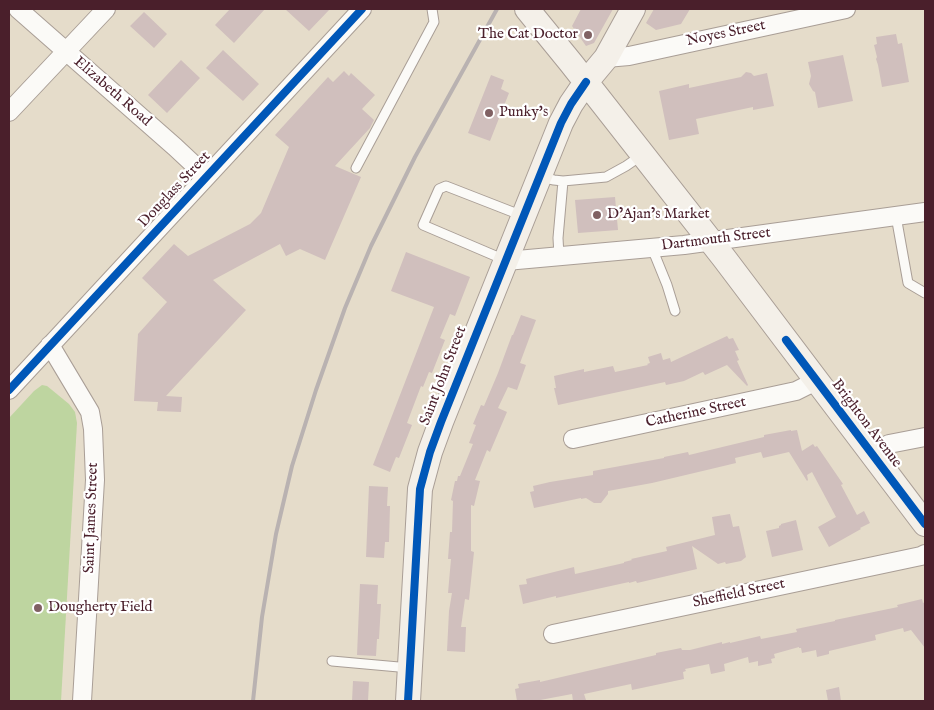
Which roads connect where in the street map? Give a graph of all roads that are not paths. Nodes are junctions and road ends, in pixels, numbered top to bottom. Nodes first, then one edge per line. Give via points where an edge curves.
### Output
1 (18, 9) edge
2 (106, 9) edge
3 (362, 9) edge
4 (432, 9) edge
5 (527, 9) edge
6 (633, 9) edge
7 (846, 9) edge
8 (66, 52) junction
9 (606, 58) junction
10 (586, 82) junction
11 (9, 112) edge
12 (642, 154) junction
13 (356, 168) dead end
14 (206, 176) junction
15 (539, 177) junction
16 (563, 181) junction
17 (925, 212) edge
18 (523, 216) junction
19 (896, 216) junction
20 (710, 241) junction
21 (652, 248) junction
22 (559, 256) junction
23 (506, 261) junction
24 (925, 293) edge
25 (675, 311) dead end
26 (50, 345) junction
27 (816, 381) junction
28 (9, 390) edge
29 (925, 437) edge
30 (573, 439) dead end
31 (872, 453) junction
32 (925, 524) edge
33 (925, 554) edge
34 (553, 634) dead end
35 (332, 661) dead end
36 (410, 668) junction
37 (82, 701) edge
38 (408, 701) edge

1 - 8 street, Elizabeth Road
2 - 8 street
3 - 14 street, Douglass Street
4 - 13 lane via 434,22
5 - 10 main road, Brighton Avenue
6 - 9 main road, Saint John Street
7 - 9 street, Noyes Street via 629,56
8 - 11 street
8 - 14 street, Elizabeth Road
9 - 10 main road, Saint John Street
10 - 12 main road, Brighton Avenue
10 - 15 main road, Saint John Street via 561,123
12 - 16 lane via 606,178
12 - 20 main road, Brighton Avenue
14 - 26 street, Douglass Street
15 - 16 lane
15 - 18 main road, Saint John Street
16 - 22 lane
17 - 19 street, Dartmouth Street
18 - 23 main road, Saint John Street
18 - 23 lane via 446,186 439,189 423,225
19 - 20 street, Dartmouth Street
19 - 24 lane via 908,283
20 - 21 street, Dartmouth Street
20 - 27 main road, Brighton Avenue
21 - 22 street, Dartmouth Street
21 - 25 lane
22 - 23 street, Dartmouth Street
23 - 36 main road, Saint John Street via 440,422 420,489
26 - 28 street, Douglass Street
26 - 37 street, Saint James Street via 90,412 92,429 94,480
27 - 30 street, Catherine Street via 796,391
27 - 31 main road, Brighton Avenue
29 - 31 street via 889,444
31 - 32 main road, Brighton Avenue
33 - 34 street, Sheffield Street
35 - 36 lane
36 - 38 main road, Saint John Street

